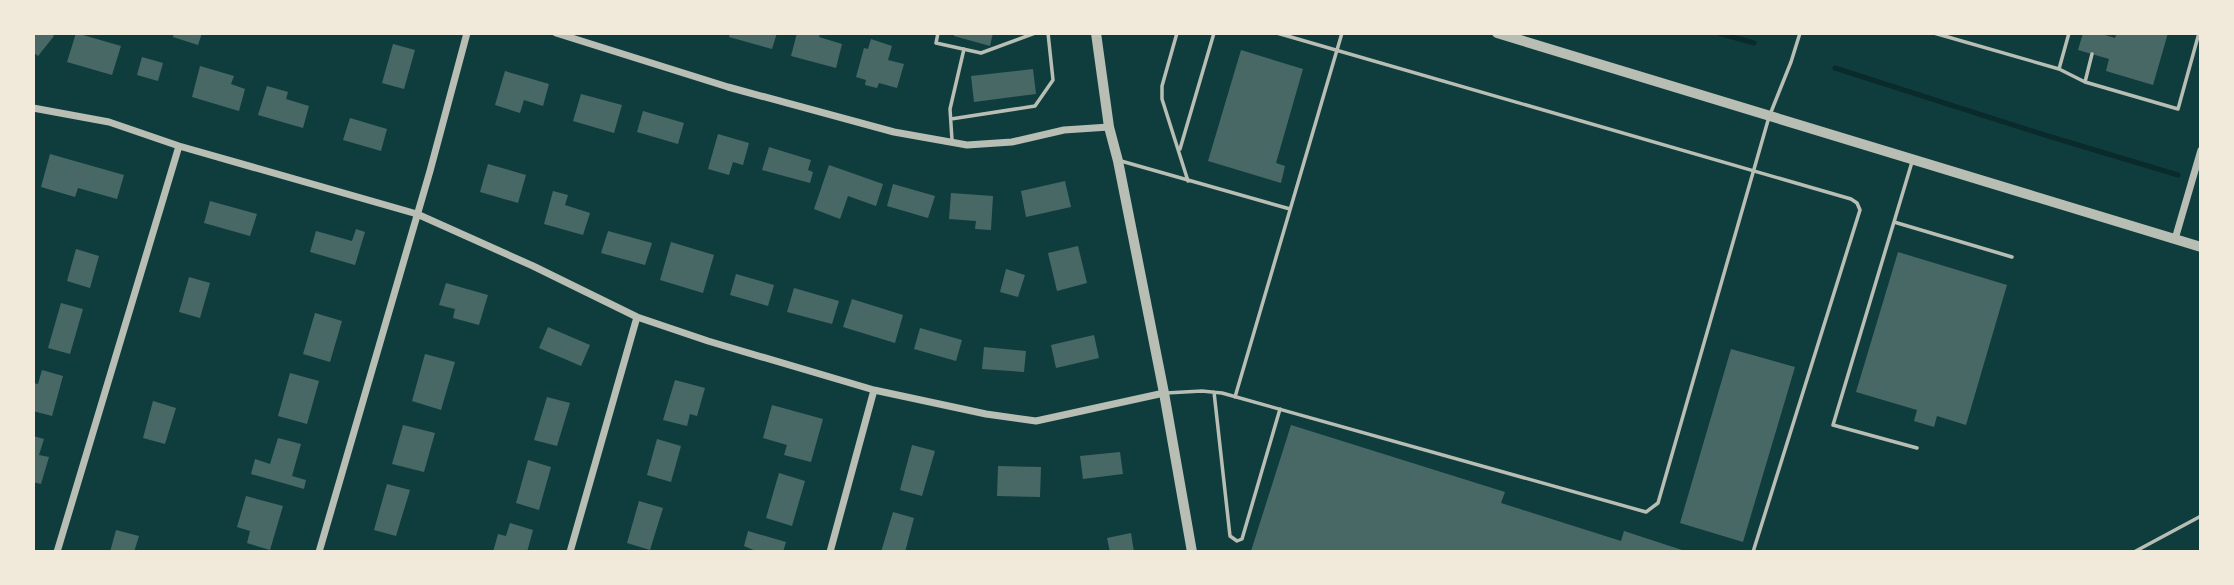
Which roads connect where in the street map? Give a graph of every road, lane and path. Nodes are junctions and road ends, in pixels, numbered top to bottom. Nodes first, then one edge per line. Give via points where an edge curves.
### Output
1 (467, 33) edge
2 (556, 33) edge
3 (938, 33) edge
4 (1019, 33) edge
5 (1035, 33) edge
6 (1048, 33) edge
7 (1096, 33) edge
8 (1177, 33) edge
9 (1214, 33) edge
10 (1277, 33) edge
11 (1342, 33) edge
12 (1800, 33) edge
13 (1934, 33) edge
14 (2070, 33) edge
15 (2199, 33) edge
16 (1503, 34) edge
17 (1018, 39) junction
18 (964, 49) junction
19 (1337, 51) junction
20 (2092, 54) dead end
21 (2059, 69) junction
22 (2085, 82) junction
23 (33, 108) edge
24 (1769, 117) junction
25 (951, 119) junction
26 (1109, 127) junction
27 (952, 143) junction
28 (179, 146) junction
29 (2201, 150) edge
30 (1179, 151) junction
31 (1912, 160) junction
32 (1118, 161) junction
33 (1753, 172) junction
34 (1188, 181) junction
35 (1290, 209) junction
36 (417, 214) junction
37 (1894, 222) junction
38 (2175, 239) junction
39 (2201, 247) edge
40 (2012, 257) dead end
41 (637, 317) junction
42 (874, 390) junction
43 (1214, 392) junction
44 (1164, 393) junction
45 (1235, 397) junction
46 (1280, 409) junction
47 (1917, 448) dead end
48 (2201, 516) edge
49 (57, 552) edge
50 (319, 552) edge
51 (570, 552) edge
52 (830, 552) edge
53 (1192, 552) edge
54 (1753, 552) edge
55 (2134, 552) edge

1 - 36 street
2 - 27 street via 728,87
3 - 18 lane via 936,43
4 - 17 lane
5 - 17 lane
6 - 25 lane via 1053,80 1035,106
7 - 26 street
8 - 30 lane via 1162,99
9 - 30 lane
10 - 19 lane
11 - 19 lane
12 - 24 lane
13 - 21 lane
14 - 21 lane
15 - 22 lane via 2178,109
16 - 24 street
17 - 18 lane via 981,53
18 - 25 lane
19 - 33 lane
19 - 35 lane
20 - 22 lane
21 - 22 lane
23 - 28 street via 109,122
24 - 31 street
24 - 33 lane
25 - 27 lane
26 - 27 street via 1063,130 1012,142
26 - 32 street
28 - 36 street
28 - 49 street
29 - 38 street
30 - 34 lane
31 - 37 lane
31 - 38 street
32 - 34 lane
32 - 44 street
33 - 46 lane via 1658,503 1652,509 1646,512
33 - 54 lane via 1851,199 1860,210
34 - 35 lane
35 - 45 lane
36 - 41 street
36 - 50 street
37 - 40 lane
37 - 47 lane via 1833,425
38 - 39 street
41 - 42 street
41 - 51 street
42 - 44 street via 1036,421
42 - 52 street
43 - 44 lane
43 - 45 lane
43 - 46 lane via 1230,536 1237,541 1242,539
44 - 53 street
45 - 46 lane
48 - 55 lane

